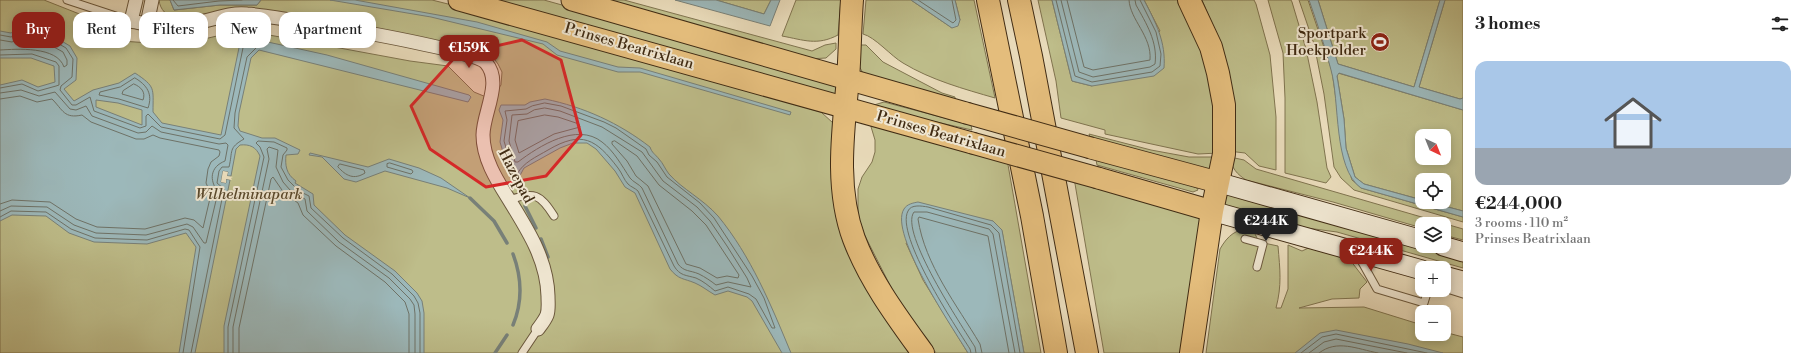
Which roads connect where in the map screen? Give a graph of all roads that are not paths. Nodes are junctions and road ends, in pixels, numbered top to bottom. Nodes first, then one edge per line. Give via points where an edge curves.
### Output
1 (67, 0) edge
2 (136, 0) edge
3 (152, 0) edge
4 (459, 0) edge
5 (572, 0) edge
6 (852, 0) edge
7 (988, 0) edge
8 (1019, 0) edge
9 (1189, 0) edge
10 (104, 12) edge
11 (150, 12) edge
12 (208, 20) edge
13 (131, 21) joint
14 (139, 22) edge
15 (848, 78) junction
16 (845, 107) junction
17 (1217, 182) junction
18 (509, 200) junction
19 (1212, 210) junction
20 (554, 216) dead end
21 (1415, 238) edge
22 (1245, 239) dead end
23 (1451, 248) edge
24 (1356, 251) junction
25 (1463, 252) edge
26 (1257, 267) dead end
27 (1415, 268) edge
28 (1451, 278) edge
29 (1463, 281) edge
30 (1451, 290) edge
31 (1463, 294) edge
32 (1426, 297) edge
33 (538, 329) joint
34 (522, 353) edge
35 (923, 353) edge
36 (1056, 353) edge
37 (1087, 353) edge
38 (1191, 353) edge

1 - 10 lane
2 - 13 street
3 - 11 street
4 - 16 main road, Prinses Beatrixlaan
5 - 15 main road, Prinses Beatrixlaan
6 - 15 highway
7 - 36 highway via 1032,216
8 - 37 highway
9 - 17 highway via 1211,48 1223,99 1224,154
12 - 18 street, Hazepad via 246,13 354,31 451,50 481,59 492,72 494,85 483,135 485,153
13 - 14 street, Hazepad
15 - 16 highway
15 - 17 main road, Prinses Beatrixlaan, bridge
16 - 19 main road, Prinses Beatrixlaan, bridge
16 - 35 highway via 842,138 843,176 848,216 854,237 874,283
17 - 19 highway
17 - 21 main road, Prinses Beatrixlaan
18 - 20 lane via 534,194 545,202
18 - 33 street, Hazepad via 532,238 547,283 548,309
19 - 24 main road, Prinses Beatrixlaan
19 - 38 highway
22 - 26 lane via 1263,244
23 - 25 main road
24 - 27 main road, Prinses Beatrixlaan
24 - 32 lane via 1377,289 1424,303
28 - 29 main road
30 - 31 lane
33 - 34 lane, Hazepad

